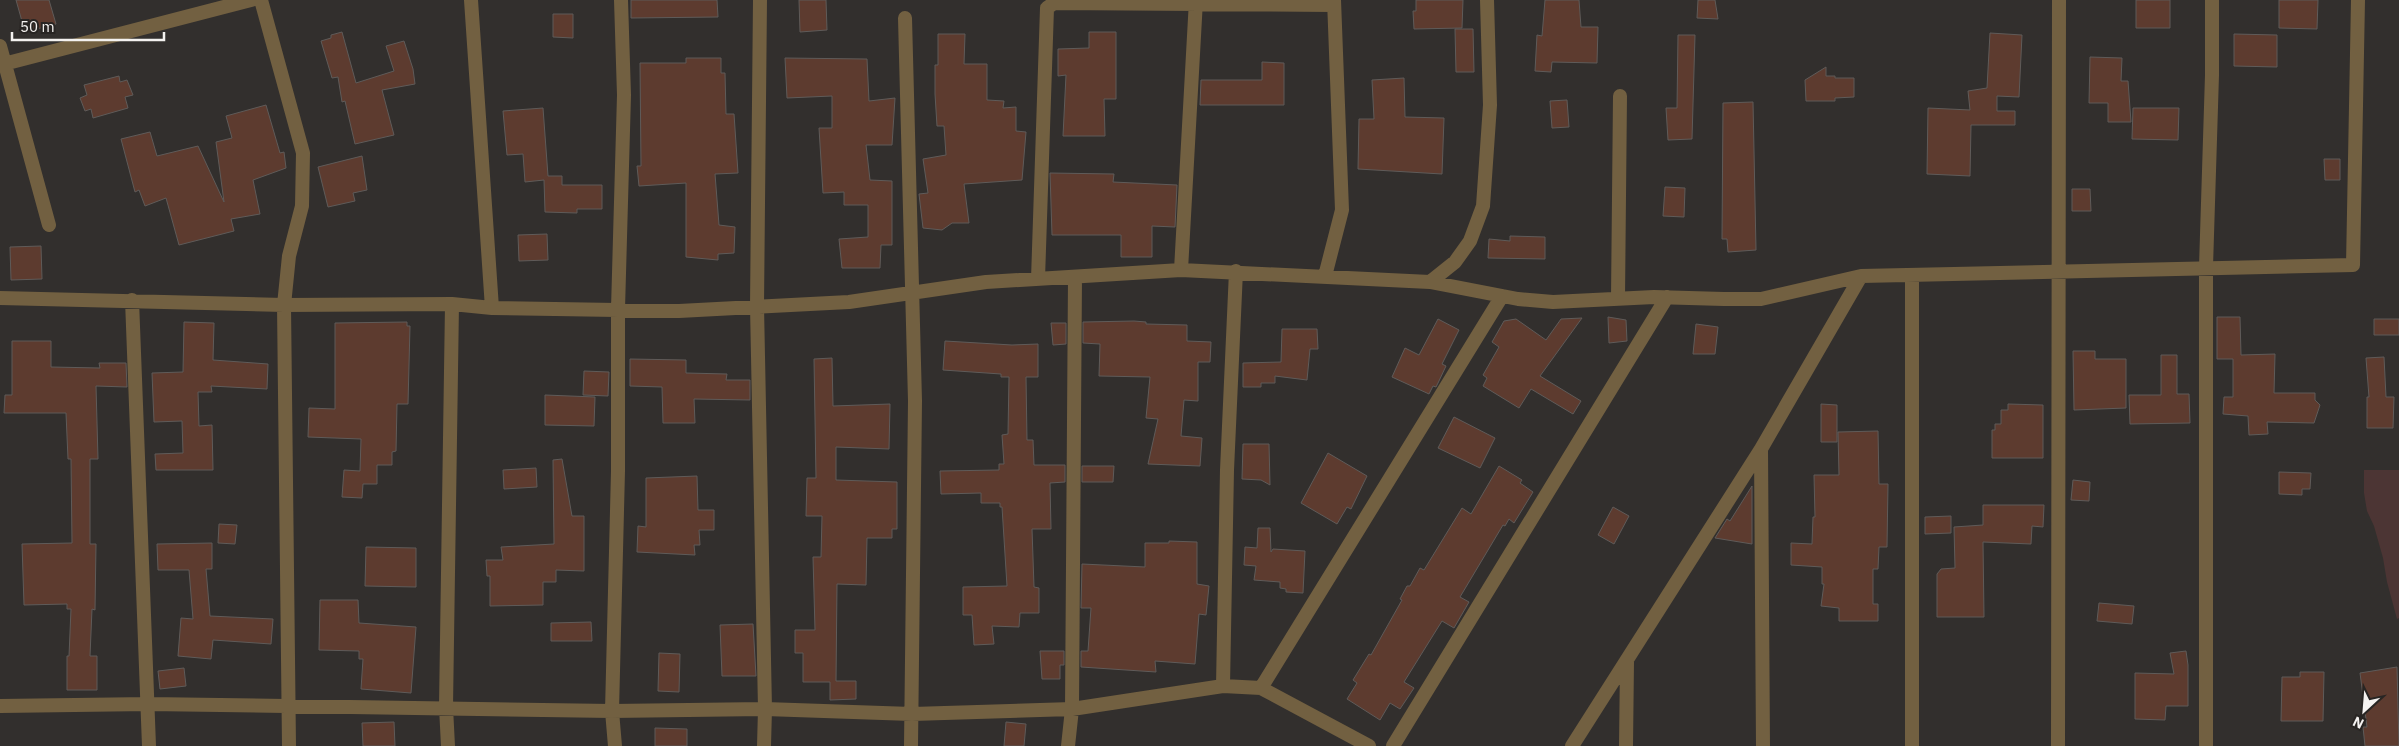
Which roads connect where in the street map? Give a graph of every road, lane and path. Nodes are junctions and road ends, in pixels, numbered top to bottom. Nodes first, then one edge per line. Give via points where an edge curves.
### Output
1 (251, 0) edge
2 (261, 0) edge
3 (471, 0) edge
4 (621, 0) edge
5 (760, 0) edge
6 (1487, 0) edge
7 (2059, 0) edge
8 (2212, 0) edge
9 (2358, 0) edge
10 (1196, 1) edge
11 (1334, 2) edge
12 (905, 18) dead end
13 (0, 46) edge
14 (3, 65) edge
15 (1620, 96) dead end
16 (48, 225) dead end
17 (2206, 268) junction
18 (1181, 270) junction
19 (1236, 271) junction
20 (2059, 272) junction
21 (1912, 275) junction
22 (1325, 276) junction
23 (1861, 276) junction
24 (1075, 278) junction
25 (1038, 279) junction
26 (1430, 282) junction
27 (912, 293) junction
28 (1502, 296) junction
29 (1667, 297) junction
30 (0, 298) edge
31 (1618, 298) junction
32 (132, 300) junction
33 (452, 304) junction
34 (284, 305) junction
35 (758, 306) junction
36 (492, 308) junction
37 (618, 310) junction
38 (1760, 449) junction
39 (1627, 662) junction
40 (1223, 686) junction
41 (1260, 688) junction
42 (149, 704) junction
43 (0, 706) edge
44 (446, 707) junction
45 (289, 708) junction
46 (766, 709) junction
47 (1072, 709) junction
48 (612, 711) junction
49 (912, 714) junction
50 (149, 746) edge
51 (289, 746) edge
52 (448, 746) edge
53 (615, 746) edge
54 (764, 746) edge
55 (911, 746) edge
56 (1068, 746) edge
57 (1370, 746) edge
58 (1393, 746) edge
59 (1572, 746) edge
60 (1626, 746) edge
61 (1763, 746) edge
62 (1912, 746) edge
63 (2058, 746) edge
64 (2206, 746) edge

1 - 14 street
2 - 34 street via 303,153 302,206 289,256
3 - 36 street
4 - 37 street via 624,95
5 - 35 street
6 - 26 street via 1490,105 1483,206 1470,241 1455,262
7 - 20 street
8 - 17 street
9 - 17 street via 2353,265
10 - 11 street
10 - 18 street
10 - 25 street via 1054,3 1047,8
11 - 22 street via 1342,210
12 - 27 street
13 - 14 street
14 - 16 street
15 - 31 street
17 - 20 street
17 - 64 street
18 - 19 street
18 - 24 street
19 - 22 street
19 - 40 street via 1227,470
20 - 21 street
20 - 63 street
21 - 23 street
21 - 62 street
22 - 26 street
23 - 29 street via 1761,299
23 - 38 street
24 - 25 street
24 - 47 street
25 - 27 street via 986,282
26 - 28 street
27 - 35 street via 849,302
27 - 49 street via 915,401
28 - 31 street via 1553,302
28 - 41 street
29 - 31 street
29 - 58 street
30 - 32 street
32 - 34 street
32 - 42 street
33 - 34 street
33 - 36 street
33 - 44 street
34 - 45 street
35 - 37 street via 679,311
35 - 46 street
36 - 37 street
37 - 48 street
38 - 39 street
38 - 61 street
39 - 59 street
39 - 60 street
40 - 41 street
40 - 47 street
41 - 57 street
42 - 43 street
42 - 45 street
42 - 50 street
44 - 45 street
44 - 48 street
44 - 52 street
45 - 51 street
46 - 48 street
46 - 49 street
46 - 54 street
47 - 49 street
47 - 56 street
48 - 53 street
49 - 55 street

